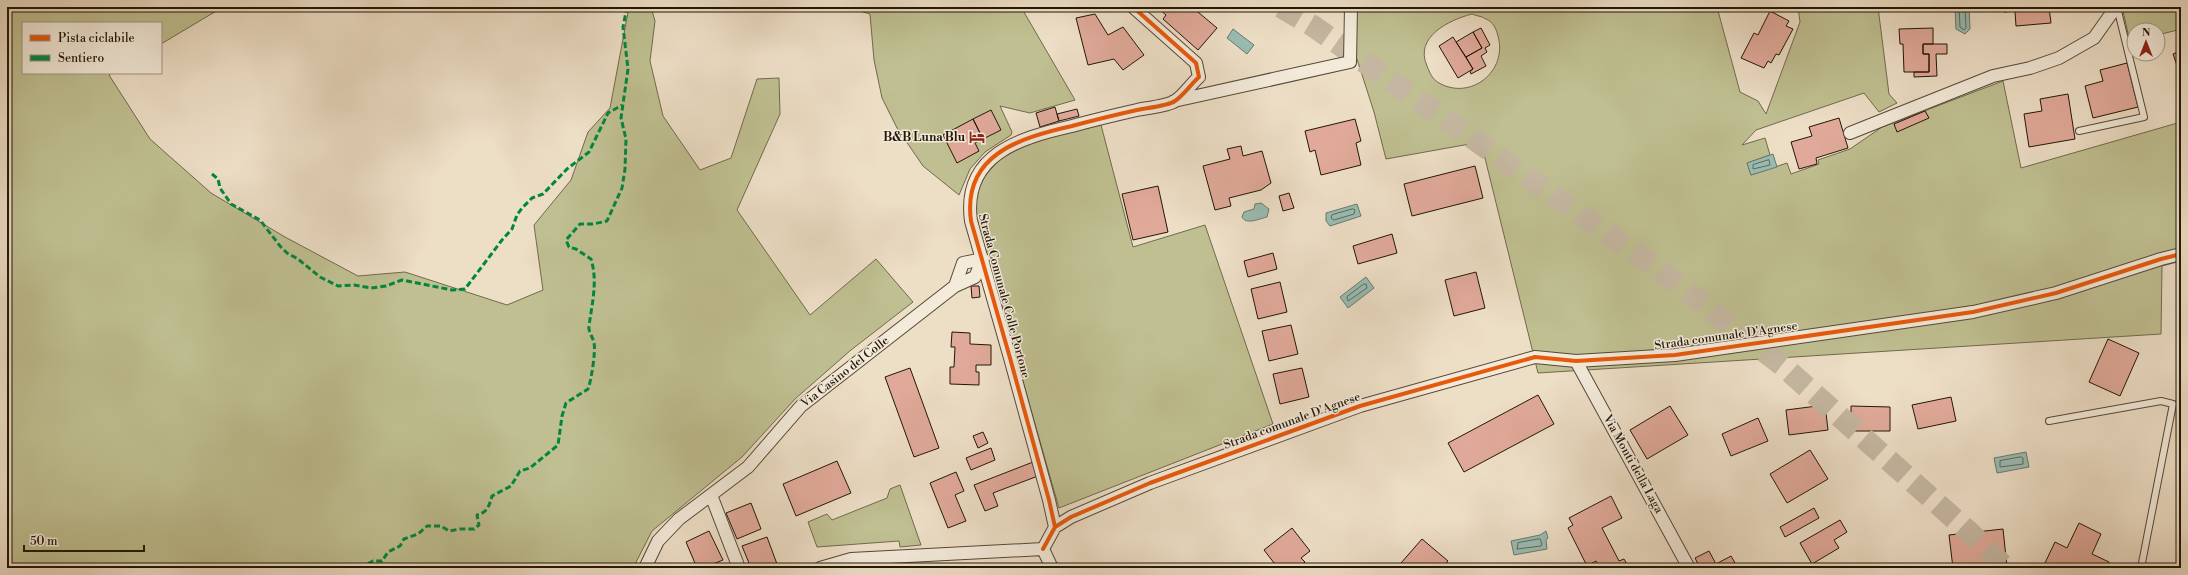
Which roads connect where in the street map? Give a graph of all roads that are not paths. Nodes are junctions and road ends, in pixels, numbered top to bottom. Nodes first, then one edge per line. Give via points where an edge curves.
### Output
1 (1133, 7) edge
2 (1351, 7) edge
3 (2117, 7) edge
4 (1174, 101) junction
5 (2079, 131) dead end
6 (1850, 132) dead end
7 (2181, 254) edge
8 (983, 259) junction
9 (955, 286) junction
10 (1576, 361) junction
11 (2049, 421) dead end
12 (711, 495) junction
13 (1055, 527) junction
14 (1043, 549) junction
15 (645, 568) edge
16 (739, 568) edge
17 (820, 568) edge
18 (1052, 568) edge
19 (1689, 568) edge
20 (2141, 568) edge

1 - 4 street, Strada Comunale Colle Portone via 1196,63 1199,77
2 - 4 street via 1350,62
3 - 5 lane via 2144,116
3 - 6 street via 2094,38 2059,58 2030,68 1993,76
4 - 8 street, Strada Comunale Colle Portone via 1027,138 999,152 984,166 971,189 971,221
7 - 10 street, Strada comunale D'Agnese via 2056,293 1973,312 1675,355
8 - 9 street, Via Casino del Colle via 975,277
8 - 9 street via 963,263
8 - 13 street, Strada Comunale Colle Portone
9 - 12 street, Via Casino del Colle via 801,406 748,467
10 - 13 street, Strada comunale D'Agnese via 1535,358 1360,406 1150,483
10 - 19 street, Via Monti della Laga
11 - 20 lane via 2162,401 2172,404
12 - 15 street, Via Casino del Colle via 679,519 658,541
12 - 16 street
13 - 14 street
14 - 17 street via 851,559
14 - 18 street

